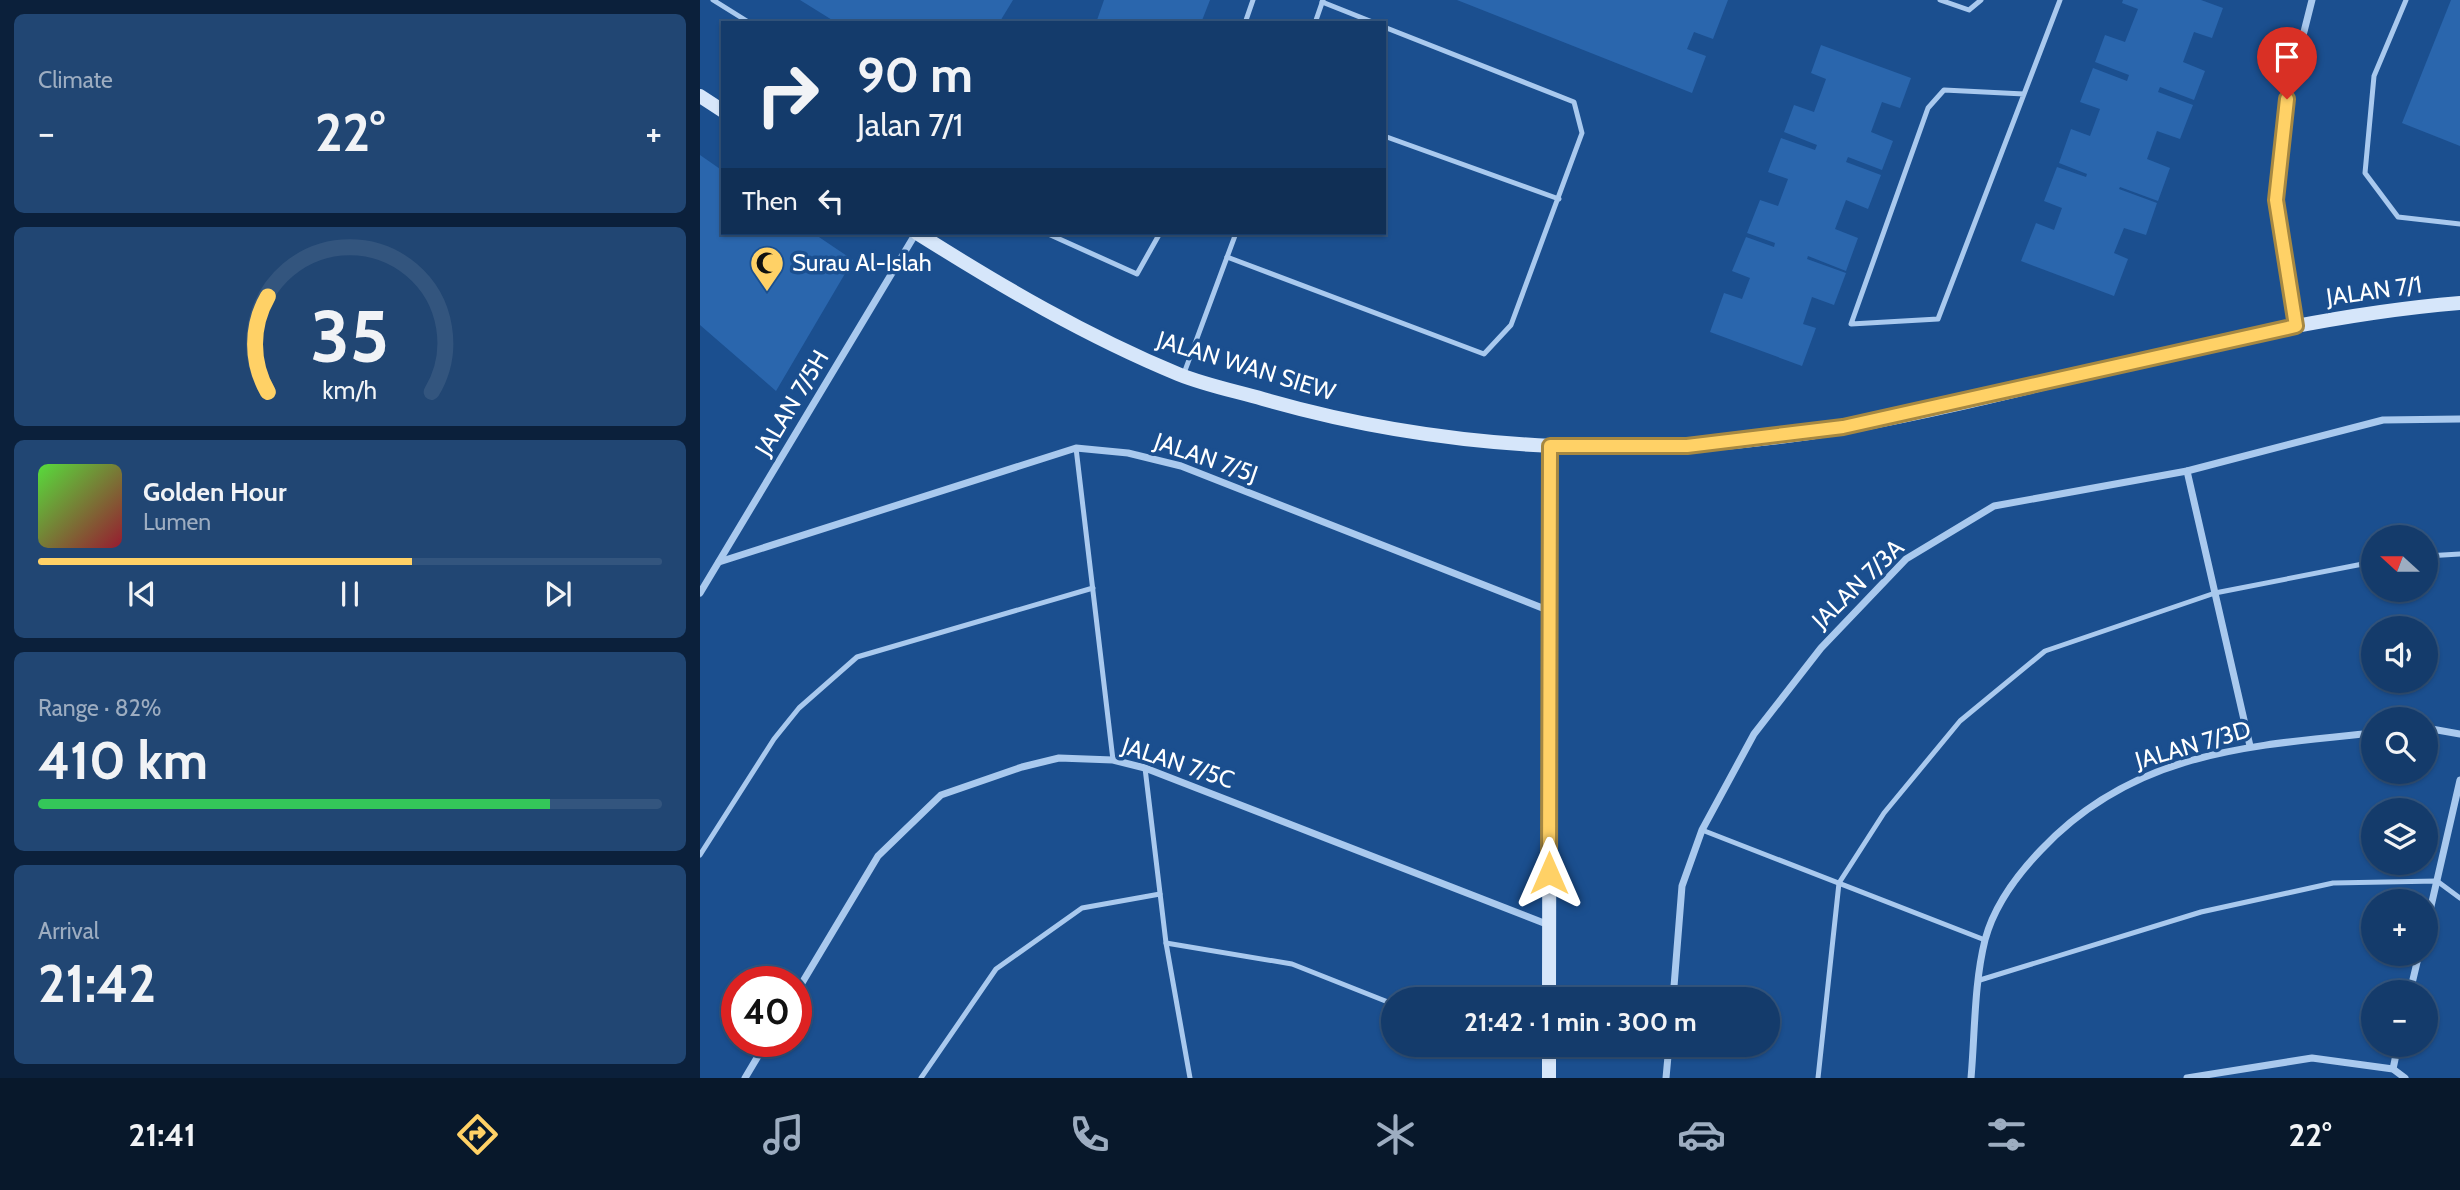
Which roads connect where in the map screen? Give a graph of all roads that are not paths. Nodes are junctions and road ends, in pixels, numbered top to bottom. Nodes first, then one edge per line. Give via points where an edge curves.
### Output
1 (713, 0) edge
2 (1254, 0) edge
3 (1940, 0) edge
4 (1981, 0) edge
5 (2060, 0) edge
6 (2312, 0) edge
7 (2406, 0) edge
8 (1323, 1) edge
9 (747, 21) edge
10 (1246, 21) edge
11 (1316, 21) edge
12 (1369, 21) edge
13 (1386, 28) edge
14 (2024, 94) junction
15 (700, 96) edge
16 (721, 110) edge
17 (1386, 137) edge
18 (1559, 199) junction
19 (2460, 224) edge
20 (916, 235) edge
21 (920, 235) edge
22 (1050, 235) edge
23 (1159, 235) edge
24 (1235, 235) edge
25 (1227, 257) junction
26 (2460, 303) edge
27 (2296, 326) junction
28 (1182, 376) junction
29 (2460, 419) edge
30 (1550, 446) junction
31 (1076, 448) junction
32 (2187, 471) junction
33 (2460, 554) edge
34 (2438, 555) edge
35 (719, 562) junction
36 (2361, 564) edge
37 (1093, 588) junction
38 (700, 593) edge
39 (2215, 593) junction
40 (1551, 611) junction
41 (2438, 730) edge
42 (2361, 734) edge
43 (2460, 734) edge
44 (2250, 746) junction
45 (1113, 760) junction
46 (1145, 768) junction
47 (2460, 779) edge
48 (1702, 830) junction
49 (700, 855) edge
50 (2437, 881) junction
51 (1839, 883) junction
52 (2435, 889) edge
53 (1160, 894) junction
54 (2460, 898) edge
55 (1549, 925) junction
56 (1985, 940) junction
57 (1166, 943) junction
58 (812, 966) edge
59 (1980, 980) junction
60 (1549, 987) edge
61 (1674, 987) edge
62 (1381, 999) edge
63 (757, 1057) edge
64 (1549, 1057) edge
65 (1668, 1057) edge
66 (2396, 1057) edge
67 (2393, 1069) junction
68 (745, 1078) edge
69 (921, 1078) edge
70 (1190, 1078) edge
71 (1549, 1078) edge
72 (1666, 1078) edge
73 (1818, 1078) edge
74 (1971, 1078) edge
75 (2187, 1078) edge
76 (2405, 1078) edge

1 - 9 lane
2 - 10 lane
3 - 4 lane via 1969,10
5 - 14 lane
6 - 27 street via 2287,99 2276,200
7 - 19 lane via 2374,76 2365,173 2398,217
8 - 11 lane
8 - 12 lane
13 - 18 lane via 1574,102 1582,133
14 - 14 lane via 1938,319 1852,324 1928,108 1944,90
15 - 16 street
17 - 18 lane
18 - 25 lane via 1511,325 1484,354
20 - 35 street, JALAN 7/5H
21 - 28 street, JALAN WAN SIEW via 1092,336
22 - 23 lane via 1137,274
24 - 25 lane
25 - 28 lane
26 - 27 street, JALAN 7/1 via 2388,309
27 - 30 street, JALAN 7/1 via 1843,427 1687,446
28 - 30 street, JALAN WAN SIEW via 1330,418
29 - 32 street, JALAN 7/3A via 2384,420
30 - 40 street
31 - 35 street, JALAN 7/5J
31 - 37 lane
31 - 40 street, JALAN 7/5J via 1128,453 1181,466
32 - 39 street
32 - 48 street, JALAN 7/3A via 1994,506 1906,559 1821,648 1754,734
33 - 34 lane
35 - 38 street, JALAN 7/5H
36 - 39 lane
37 - 45 lane
37 - 49 lane via 857,657 799,708 774,739
39 - 44 street
39 - 51 lane via 2045,651 1960,721 1884,813
40 - 55 street
41 - 43 street
42 - 44 street, JALAN 7/3D
44 - 56 street, JALAN 7/3D via 2146,774 2103,796 2062,827 2029,862 2002,899
45 - 46 street, JALAN 7/5C
45 - 58 street, JALAN 7/5C via 1059,758 941,795 878,856
46 - 53 lane
46 - 55 street, JALAN 7/5C
47 - 50 street
48 - 51 lane
48 - 61 street, JALAN 7/3A via 1682,886
50 - 52 street
50 - 54 lane
50 - 59 lane via 2333,883 2201,912
51 - 56 lane
51 - 73 lane
53 - 57 lane
53 - 69 lane via 1082,908 996,969
55 - 60 street
56 - 59 street, JALAN 7/3D
57 - 62 lane via 1292,964
57 - 70 lane
59 - 74 street, JALAN 7/3D
63 - 68 street
64 - 71 street
65 - 72 street
66 - 67 street
67 - 75 street via 2312,1058
67 - 76 street

